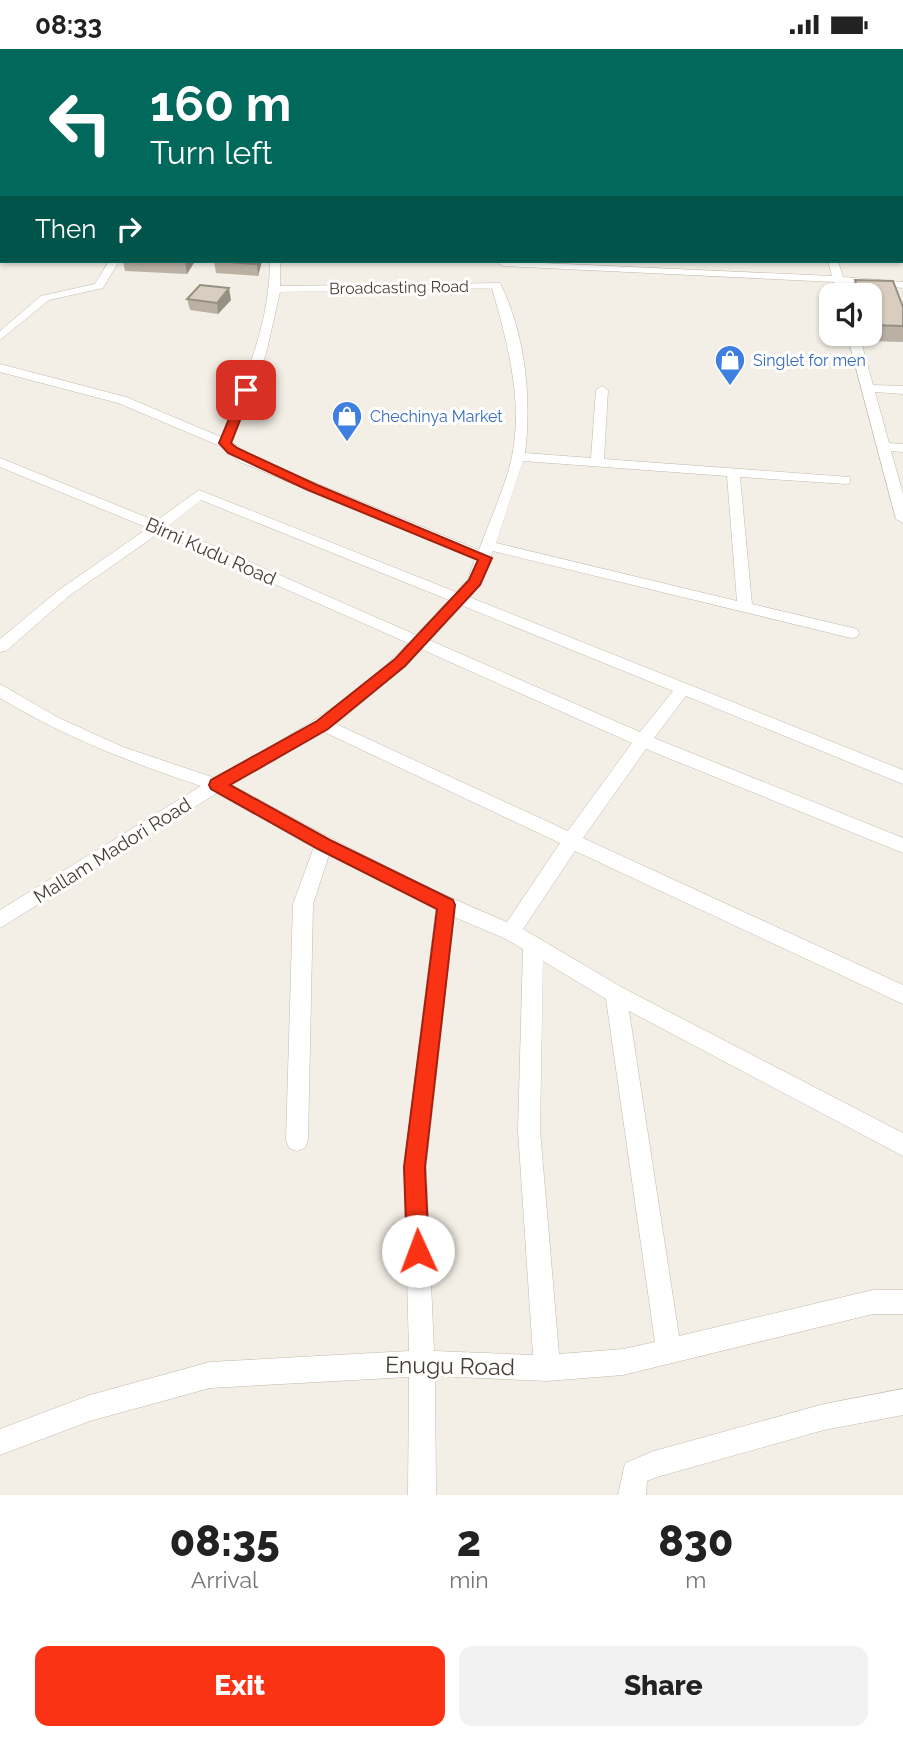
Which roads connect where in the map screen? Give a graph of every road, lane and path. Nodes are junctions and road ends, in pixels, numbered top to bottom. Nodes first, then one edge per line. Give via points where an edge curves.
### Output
1 (113, 263) edge
2 (275, 263) edge
3 (833, 263) edge
4 (622, 265) edge
5 (501, 269) edge
6 (836, 281) junction
7 (903, 285) edge
8 (276, 289) junction
9 (0, 337) edge
10 (856, 346) edge
11 (0, 368) edge
12 (867, 388) junction
13 (602, 390) dead end
14 (903, 390) edge
15 (225, 443) junction
16 (882, 447) junction
17 (903, 448) edge
18 (518, 457) junction
19 (0, 462) edge
20 (597, 464) junction
21 (733, 472) junction
22 (845, 480) dead end
23 (903, 517) edge
24 (158, 527) junction
25 (487, 552) junction
26 (460, 599) junction
27 (745, 608) junction
28 (851, 633) dead end
29 (420, 643) junction
30 (0, 647) edge
31 (0, 689) edge
32 (683, 689) junction
33 (323, 725) junction
34 (642, 740) junction
35 (903, 777) edge
36 (217, 785) junction
37 (571, 839) junction
38 (324, 844) junction
39 (903, 846) edge
40 (446, 905) junction
41 (0, 920) edge
42 (511, 932) junction
43 (533, 946) junction
44 (616, 994) junction
45 (903, 995) edge
46 (297, 1140) dead end
47 (903, 1145) edge
48 (903, 1302) edge
49 (669, 1353) junction
50 (422, 1363) junction
51 (547, 1368) junction
52 (903, 1402) edge
53 (0, 1442) edge
54 (422, 1495) edge
55 (632, 1495) edge

1 - 9 street via 99,286 45,298
2 - 8 street
3 - 6 street
4 - 5 street
4 - 6 street
5 - 6 street
5 - 8 street, Broadcasting Road
5 - 18 street, Mallam Madori Road via 522,411
6 - 7 street
8 - 15 street via 251,379
10 - 12 street
11 - 15 street via 122,400
12 - 14 street
12 - 16 street
13 - 20 street
15 - 25 street via 245,459
16 - 17 street
16 - 23 street
18 - 20 street
18 - 25 street, Mallam Madori Road
19 - 24 street, Birni Kudu Road
20 - 21 street
21 - 22 street
21 - 27 street
24 - 26 street via 198,494
24 - 29 street, Birni Kudu Road
24 - 30 street via 64,593
25 - 26 street, Mallam Madori Road via 475,582
25 - 27 street
26 - 29 street, Mallam Madori Road
26 - 32 street
27 - 28 street
29 - 33 street, Mallam Madori Road
29 - 34 street, Birni Kudu Road
31 - 36 street via 53,722 117,751
32 - 34 street
32 - 35 street
33 - 36 street, Mallam Madori Road
33 - 37 street
34 - 37 street
34 - 39 street, Birni Kudu Road
36 - 38 street
36 - 41 street, Mallam Madori Road
37 - 42 street
37 - 45 street
38 - 40 street
38 - 46 street via 303,904
40 - 42 street
40 - 50 street via 415,1167
42 - 43 street
43 - 44 street
43 - 51 street via 529,1130
44 - 47 street
44 - 49 street
48 - 49 street, Enugu Road via 873,1302
49 - 51 street, Enugu Road
50 - 51 street, Enugu Road
50 - 53 street, Enugu Road via 210,1375 90,1408
50 - 54 street
52 - 55 street via 824,1417 654,1464 635,1473

